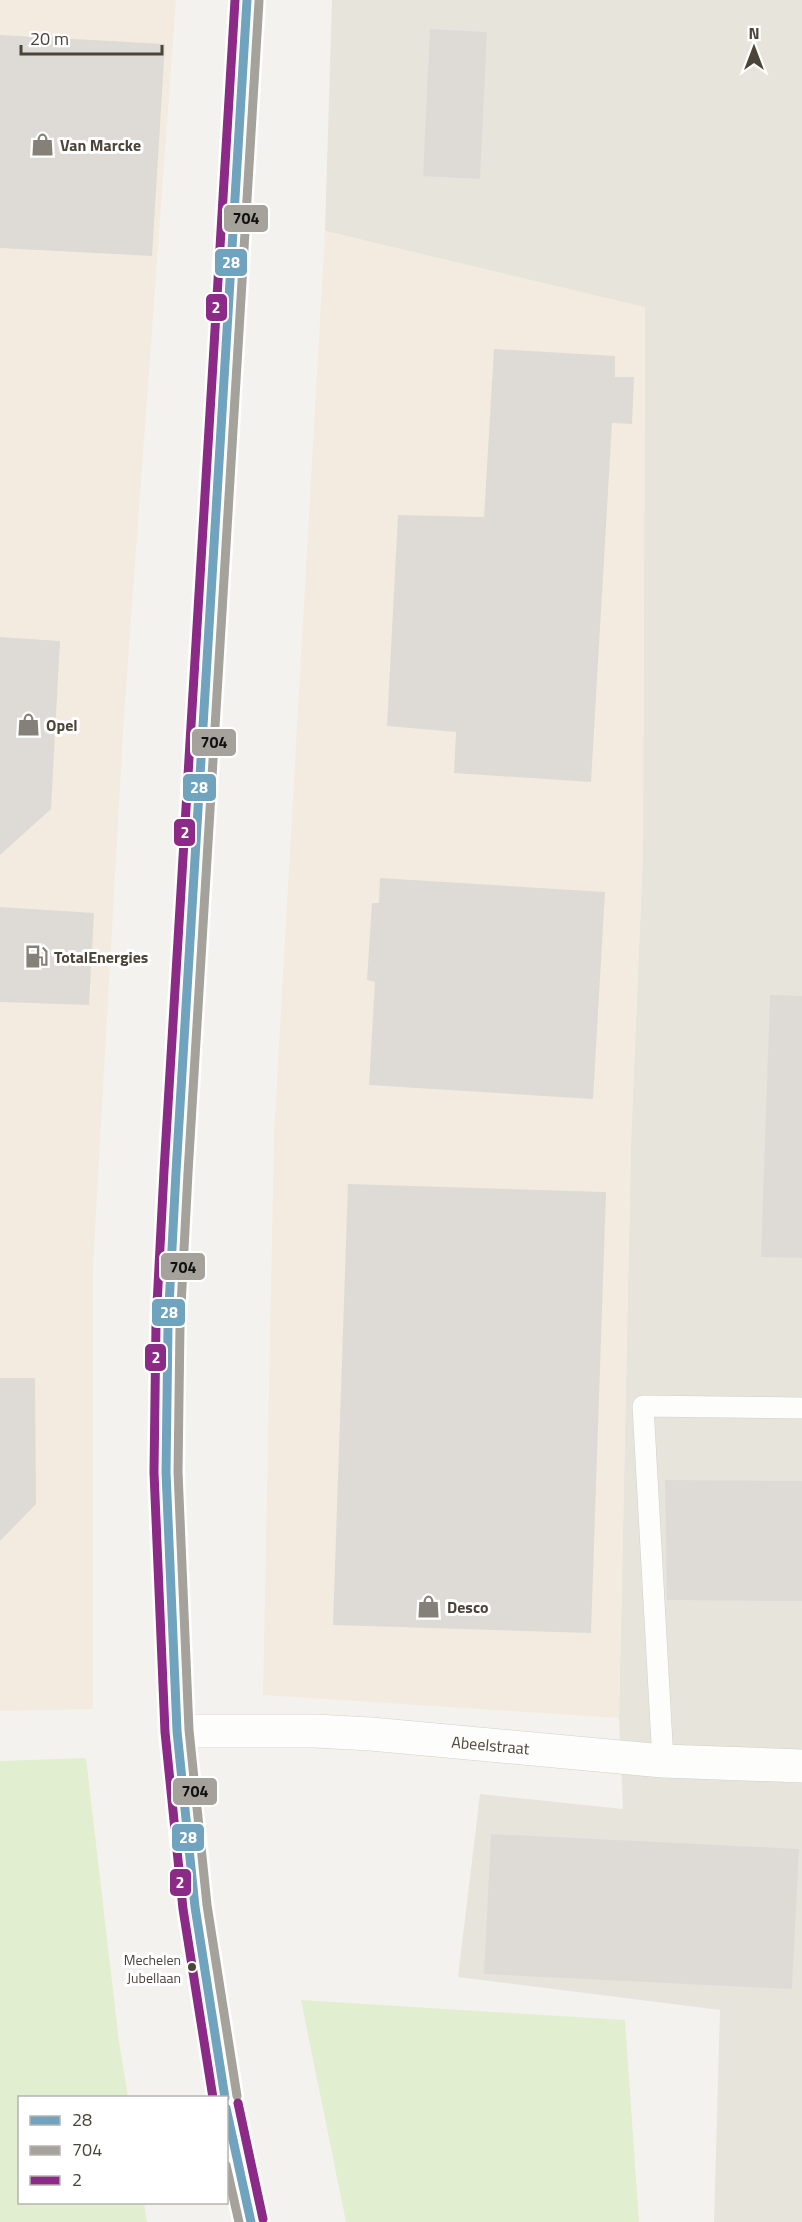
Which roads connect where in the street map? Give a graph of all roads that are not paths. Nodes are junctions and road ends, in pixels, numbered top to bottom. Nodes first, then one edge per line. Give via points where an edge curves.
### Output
1 (247, 0) edge
2 (802, 1408) edge
3 (177, 1731) junction
4 (663, 1761) junction
5 (802, 1766) edge
6 (225, 2096) edge
7 (228, 2115) edge
8 (251, 2222) edge

1 - 3 main road via 168,1325 166,1472
2 - 4 lane via 643,1406
3 - 4 street, Abeelstraat via 371,1734
3 - 6 main road via 195,1907
4 - 5 street, Abeelstraat
7 - 8 main road

